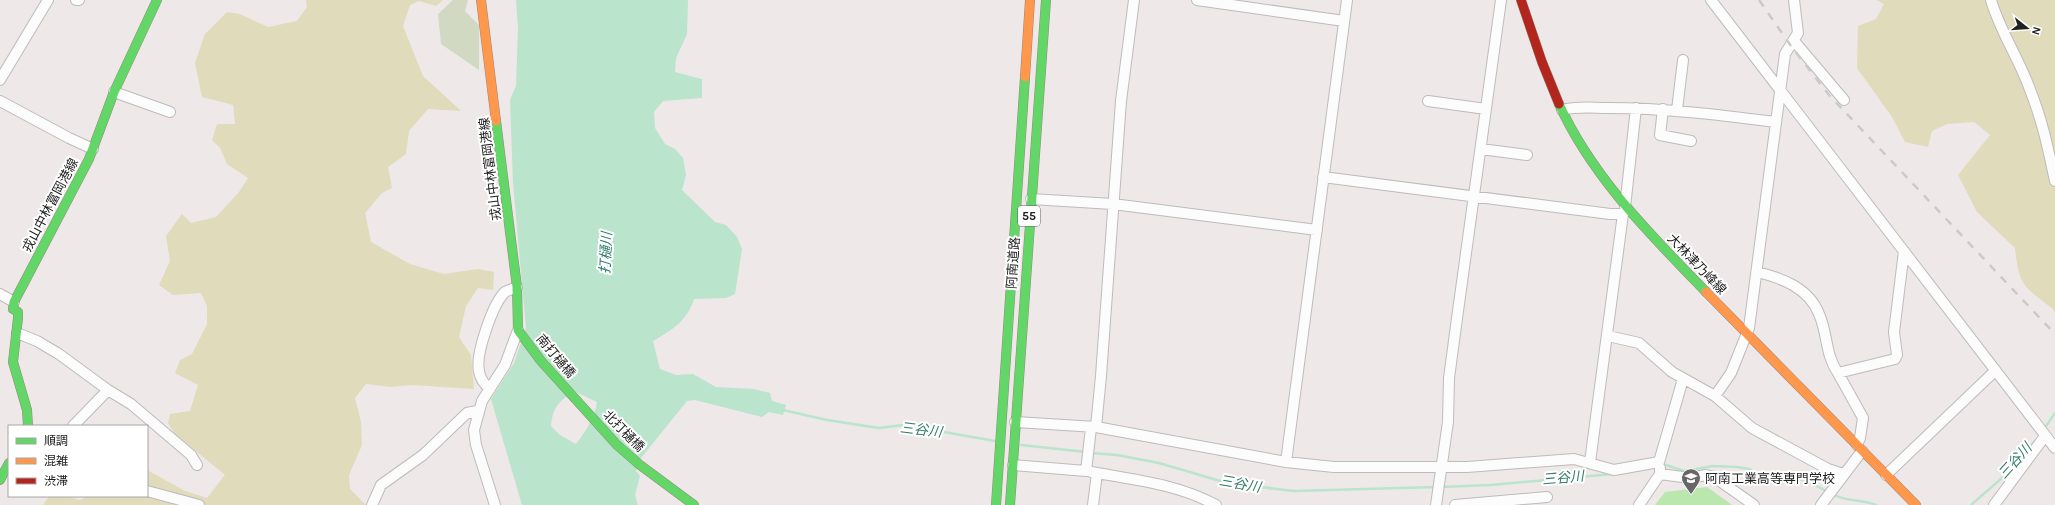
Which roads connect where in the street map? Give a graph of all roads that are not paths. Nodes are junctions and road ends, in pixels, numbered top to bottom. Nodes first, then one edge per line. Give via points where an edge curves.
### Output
1 (48, 0) edge
2 (157, 0) edge
3 (481, 0) edge
4 (1030, 0) edge
5 (1046, 0) edge
6 (1134, 0) edge
7 (1197, 0) edge
8 (1347, 0) edge
9 (1501, 0) edge
10 (1521, 0) edge
11 (1711, 0) edge
12 (1794, 0) edge
13 (1991, 0) edge
14 (1344, 21) junction
15 (1794, 41) junction
16 (1683, 60) dead end
17 (0, 80) edge
18 (1780, 90) junction
19 (114, 92) junction
20 (1844, 100) dead end
21 (0, 101) edge
22 (1428, 101) dead end
23 (1636, 108) junction
24 (1486, 109) junction
25 (1663, 109) junction
26 (1562, 110) junction
27 (1677, 110) junction
28 (170, 112) dead end
29 (1776, 122) junction
30 (1691, 141) dead end
31 (93, 149) junction
32 (1481, 149) junction
33 (1527, 155) dead end
34 (1323, 177) junction
35 (2055, 181) edge
36 (1474, 197) junction
37 (1031, 199) junction
38 (1114, 204) junction
39 (1625, 210) junction
40 (1317, 230) junction
41 (1904, 251) junction
42 (1757, 272) junction
43 (517, 287) junction
44 (0, 294) edge
45 (14, 302) junction
46 (520, 332) junction
47 (17, 333) junction
48 (1747, 334) junction
49 (1608, 336) junction
50 (1995, 371) junction
51 (1838, 373) junction
52 (1683, 380) junction
53 (490, 389) junction
54 (108, 390) junction
55 (1715, 396) junction
56 (477, 411) junction
57 (591, 415) joint
58 (28, 425) edge
59 (74, 425) edge
60 (1015, 427) junction
61 (1093, 430) junction
62 (2042, 433) junction
63 (2054, 445) edge
64 (1860, 448) junction
65 (1286, 462) junction
66 (1590, 462) junction
67 (1013, 464) junction
68 (8, 465) edge
69 (197, 465) dead end
70 (1442, 467) junction
71 (1660, 467) junction
72 (1087, 468) junction
73 (1097, 473) junction
74 (1843, 474) junction
75 (1886, 475) junction
76 (0, 480) edge
77 (148, 491) edge
78 (1546, 497) dead end
79 (1434, 503) edge
80 (199, 505) edge
81 (372, 505) edge
82 (495, 505) edge
83 (694, 505) edge
84 (996, 505) edge
85 (1010, 505) edge
86 (1093, 505) edge
87 (1216, 505) edge
88 (1455, 505) edge
89 (1639, 505) edge
90 (1754, 505) edge
91 (1821, 505) edge
92 (1916, 505) edge
93 (1994, 505) edge

1 - 17 street
2 - 19 main road, 戎山中林富岡港線
3 - 43 main road, 戎山中林富岡港線
4 - 84 main road, 阿南道路 / 55
5 - 37 main road, 阿南道路 / 55
6 - 38 street via 1121,101
7 - 14 street
8 - 14 street
9 - 24 street
10 - 26 main road, 大林津乃峰線 via 1536,48
11 - 18 street
12 - 15 street via 1798,33
13 - 35 street via 2044,127
14 - 34 street
15 - 18 street via 1784,54
15 - 20 street
16 - 27 street
18 - 29 street
18 - 41 street
19 - 28 street
19 - 31 main road, 戎山中林富岡港線
21 - 31 street
22 - 24 street
23 - 25 street
23 - 26 street
23 - 39 street
24 - 32 street
25 - 27 street
25 - 30 street via 1660,135
26 - 39 main road, 大林津乃峰線
27 - 29 street
29 - 42 street
31 - 45 main road, 戎山中林富岡港線
32 - 33 street
32 - 36 street
34 - 36 street
34 - 40 street
36 - 39 street
36 - 70 street via 1449,378 1448,422
37 - 38 street
37 - 60 main road, 阿南道路 / 55
38 - 40 street
38 - 61 street via 1102,376
39 - 48 main road, 大林津乃峰線
39 - 49 street
40 - 65 street
41 - 50 street
41 - 51 street via 1894,332 1897,355 1895,359
42 - 48 street
42 - 51 street via 1779,277 1795,286 1813,304 1820,314 1832,364
43 - 46 main road, 戎山中林富岡港線
43 - 53 street via 505,293 487,324 481,346 478,370 484,384
44 - 45 street
45 - 47 main road via 13,308 18,312 19,321
46 - 53 street via 505,365
46 - 57 main road, 南打樋橋 via 541,361
47 - 54 street via 59,354
47 - 58 main road via 12,360
48 - 55 street via 1731,373
48 - 64 main road, 大林津乃峰線
49 - 52 street via 1639,343
49 - 66 street
50 - 62 street
50 - 75 street
51 - 64 street via 1863,418
52 - 55 street
52 - 71 street
53 - 56 street
54 - 59 street
54 - 69 street via 131,404 191,455
55 - 74 street via 1752,428 1828,469
56 - 81 street via 467,413 423,454 381,485
56 - 82 street via 474,430 476,445
57 - 83 main road, 北打樋橋 via 617,445
60 - 61 street
60 - 67 main road, 阿南道路 / 55
61 - 65 street
61 - 72 street
62 - 63 street
62 - 93 street
64 - 74 street
64 - 75 main road, 大林津乃峰線
65 - 70 street via 1334,467
66 - 70 street via 1574,460 1466,468
66 - 71 street via 1614,470
67 - 72 street
67 - 85 main road, 阿南道路 / 55
68 - 76 main road
70 - 79 street
71 - 89 street
71 - 90 street via 1665,474 1690,478 1706,475 1714,477
72 - 73 street
73 - 86 street
73 - 87 street via 1185,491
74 - 91 street
75 - 92 main road, 大林津乃峰線
77 - 80 street
78 - 88 street

